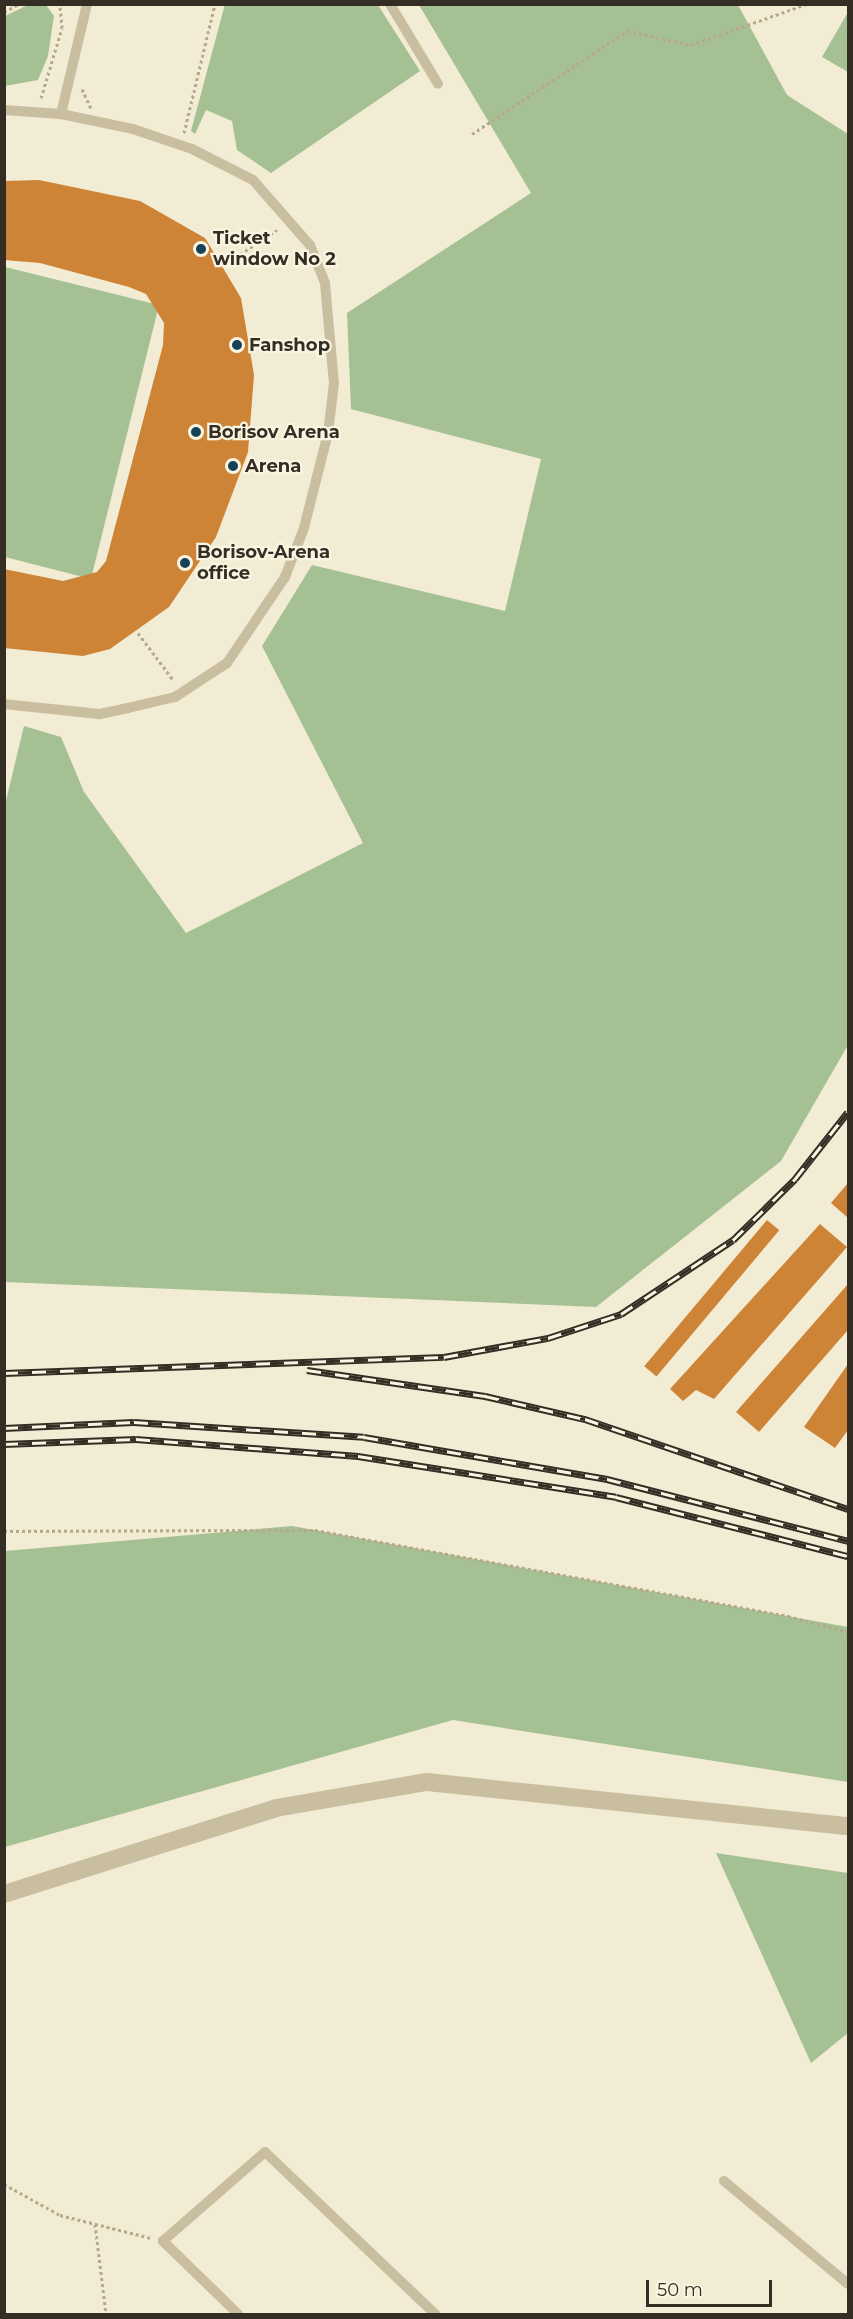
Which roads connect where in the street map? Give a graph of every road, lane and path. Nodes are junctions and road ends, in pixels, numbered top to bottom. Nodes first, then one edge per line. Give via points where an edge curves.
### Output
1 (19, 4) edge
2 (60, 4) edge
3 (87, 4) edge
4 (215, 4) edge
5 (390, 4) edge
6 (807, 4) edge
7 (4, 12) edge
8 (438, 84) dead end
9 (41, 98) dead end
10 (4, 111) edge
11 (61, 114) junction
12 (184, 133) dead end
13 (472, 134) dead end
14 (277, 230) dead end
15 (225, 264) dead end
16 (138, 633) dead end
17 (174, 681) dead end
18 (4, 704) edge
19 (4, 1531) edge
20 (849, 1632) edge
21 (849, 1827) edge
22 (4, 1894) edge
23 (724, 2181) dead end
24 (4, 2184) edge
25 (95, 2224) junction
26 (163, 2241) junction
27 (849, 2284) edge
28 (106, 2314) edge
29 (238, 2314) edge
30 (435, 2314) edge

1 - 7 path
2 - 9 path via 62,28
3 - 11 lane
4 - 12 path
5 - 8 lane
6 - 13 path via 691,45 627,31
10 - 11 lane
11 - 18 lane via 192,149 253,180 276,201 310,245 325,283 333,399 318,480 285,577 227,663 175,697 99,714
14 - 15 path
16 - 17 path
19 - 20 path via 315,1530 788,1616
21 - 22 street via 427,1782 276,1808
23 - 27 lane
24 - 25 path via 60,2215
25 - 26 path
25 - 28 path
26 - 29 lane
26 - 30 lane via 265,2152

